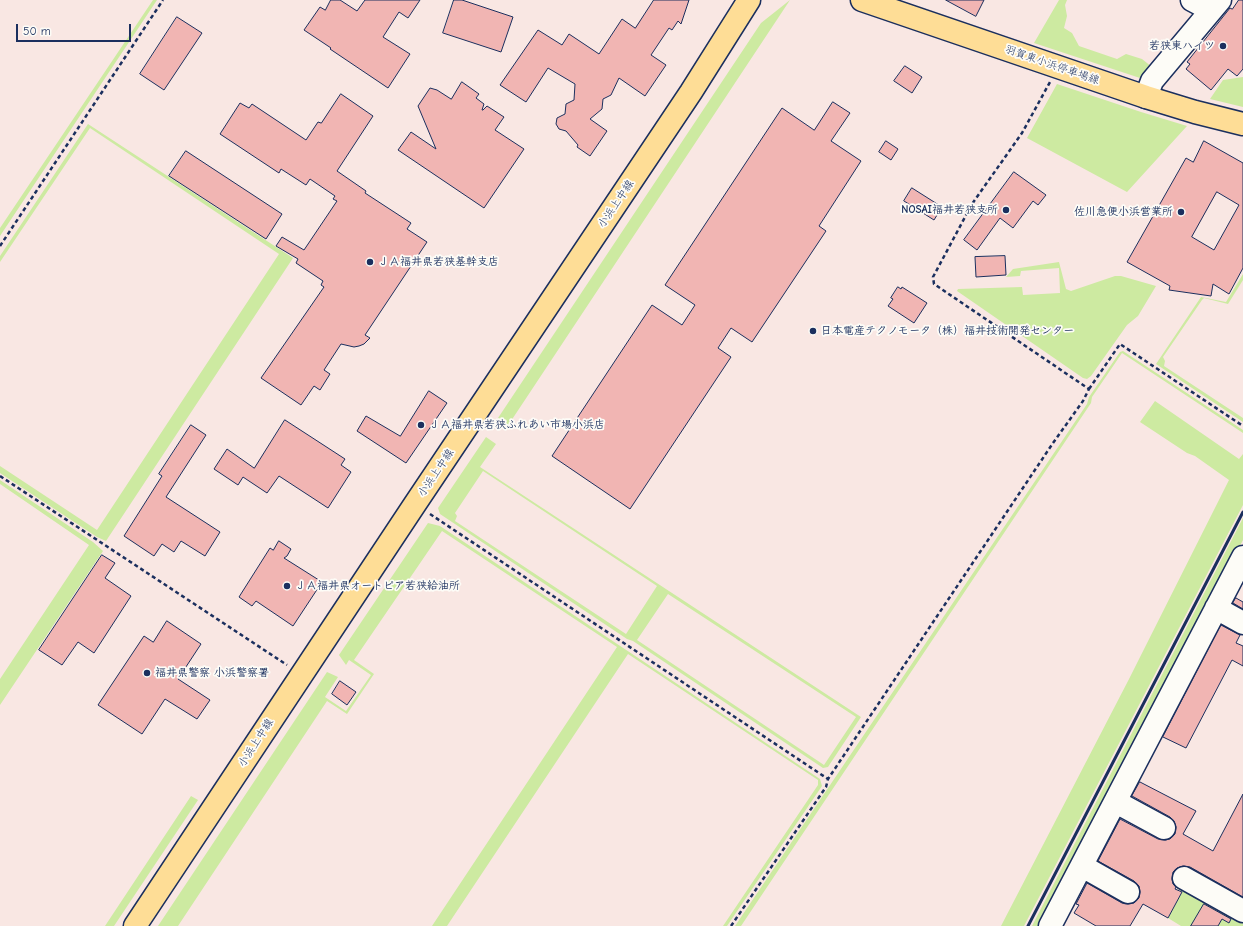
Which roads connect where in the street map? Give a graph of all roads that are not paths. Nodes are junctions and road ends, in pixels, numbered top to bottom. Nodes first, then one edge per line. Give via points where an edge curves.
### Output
1 (749, 0) edge
2 (862, 0) edge
3 (1192, 0) edge
4 (1215, 5) edge
5 (1146, 97) junction
6 (1243, 124) edge
7 (1243, 557) edge
8 (1216, 608) junction
9 (1243, 623) edge
10 (1116, 802) junction
11 (1164, 828) dead end
12 (1082, 866) junction
13 (1184, 878) dead end
14 (1128, 892) dead end
15 (1243, 911) edge
16 (1057, 924) edge
17 (135, 926) edge

1 - 17 main road, 小浜上中線 via 687,98
2 - 5 main road, 羽賀東小浜停車場線
3 - 4 street
4 - 5 street via 1152,81
5 - 6 main road, 羽賀東小浜停車場線
7 - 8 street
8 - 9 street
8 - 10 street
10 - 11 street
10 - 12 street
12 - 14 street
12 - 16 street
13 - 15 street

